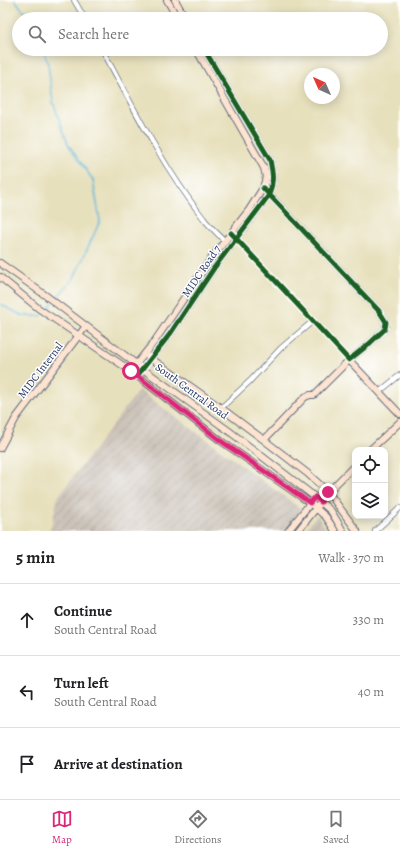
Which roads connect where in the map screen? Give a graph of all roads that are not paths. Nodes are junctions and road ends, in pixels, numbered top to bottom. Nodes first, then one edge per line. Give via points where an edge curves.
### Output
1 (74, 0) edge
2 (167, 0) edge
3 (175, 0) edge
4 (180, 8) junction
5 (81, 12) edge
6 (174, 12) joint
7 (182, 12) edge
8 (106, 56) edge
9 (200, 56) edge
10 (208, 56) edge
11 (254, 134) junction
12 (247, 137) junction
13 (263, 188) junction
14 (269, 194) junction
15 (231, 233) junction
16 (236, 238) junction
17 (225, 241) junction
18 (0, 263) edge
19 (0, 277) edge
20 (313, 321) junction
21 (86, 326) junction
22 (79, 336) junction
23 (144, 353) junction
24 (151, 358) junction
25 (349, 360) junction
26 (136, 364) junction
27 (143, 369) junction
28 (131, 371) junction
29 (400, 375) edge
30 (137, 376) junction
31 (379, 392) junction
32 (220, 408) junction
33 (400, 414) edge
34 (400, 422) edge
35 (264, 440) junction
36 (373, 447) edge
37 (0, 448) edge
38 (352, 468) edge
39 (328, 492) junction
40 (315, 497) junction
41 (321, 502) junction
42 (310, 503) junction
43 (316, 508) junction
44 (400, 508) edge
45 (288, 531) edge
46 (298, 531) edge
47 (335, 531) edge
48 (343, 531) edge
49 (357, 531) edge
50 (375, 531) edge

1 - 5 street
2 - 6 street
3 - 4 street
4 - 6 street
4 - 7 street
8 - 17 street via 183,191 205,221
9 - 12 street
10 - 11 street, MIDC Road 7
11 - 12 street
11 - 14 street, MIDC Road 7 via 270,160 274,175
12 - 13 street via 264,168 266,177
13 - 14 street
13 - 15 street, MIDC Road 7
14 - 16 street, MIDC Road 7
14 - 25 street via 379,311 386,322 385,329
15 - 16 street
15 - 17 street, MIDC Road 7
16 - 20 street
16 - 24 street, MIDC Road 7
17 - 23 street, MIDC Road 7
18 - 21 street, South Central Road
19 - 22 street, South Central Road
20 - 25 street
20 - 32 street via 281,348
21 - 22 street, MIDC Internal
21 - 26 street, South Central Road
22 - 28 street, South Central Road
22 - 37 street, MIDC Internal via 16,418
23 - 24 street
23 - 26 street, MIDC Road 7
24 - 27 street, MIDC Road 7
24 - 32 street
25 - 31 street
25 - 35 street via 314,395 305,396
26 - 27 street, South Central Road
26 - 28 street, MIDC Road 7
27 - 30 street, MIDC Road 7
27 - 40 street, South Central Road via 229,430
28 - 30 street, South Central Road
29 - 31 street
30 - 42 street, South Central Road via 221,441
31 - 33 street
32 - 35 street
34 - 36 street
35 - 39 street
38 - 39 street
39 - 41 street
39 - 49 street
40 - 41 street, South Central Road
40 - 42 street
41 - 43 street
41 - 48 street, South Central Road via 331,511
42 - 43 street, South Central Road
42 - 45 street
43 - 46 street
43 - 47 street, South Central Road
44 - 50 street

